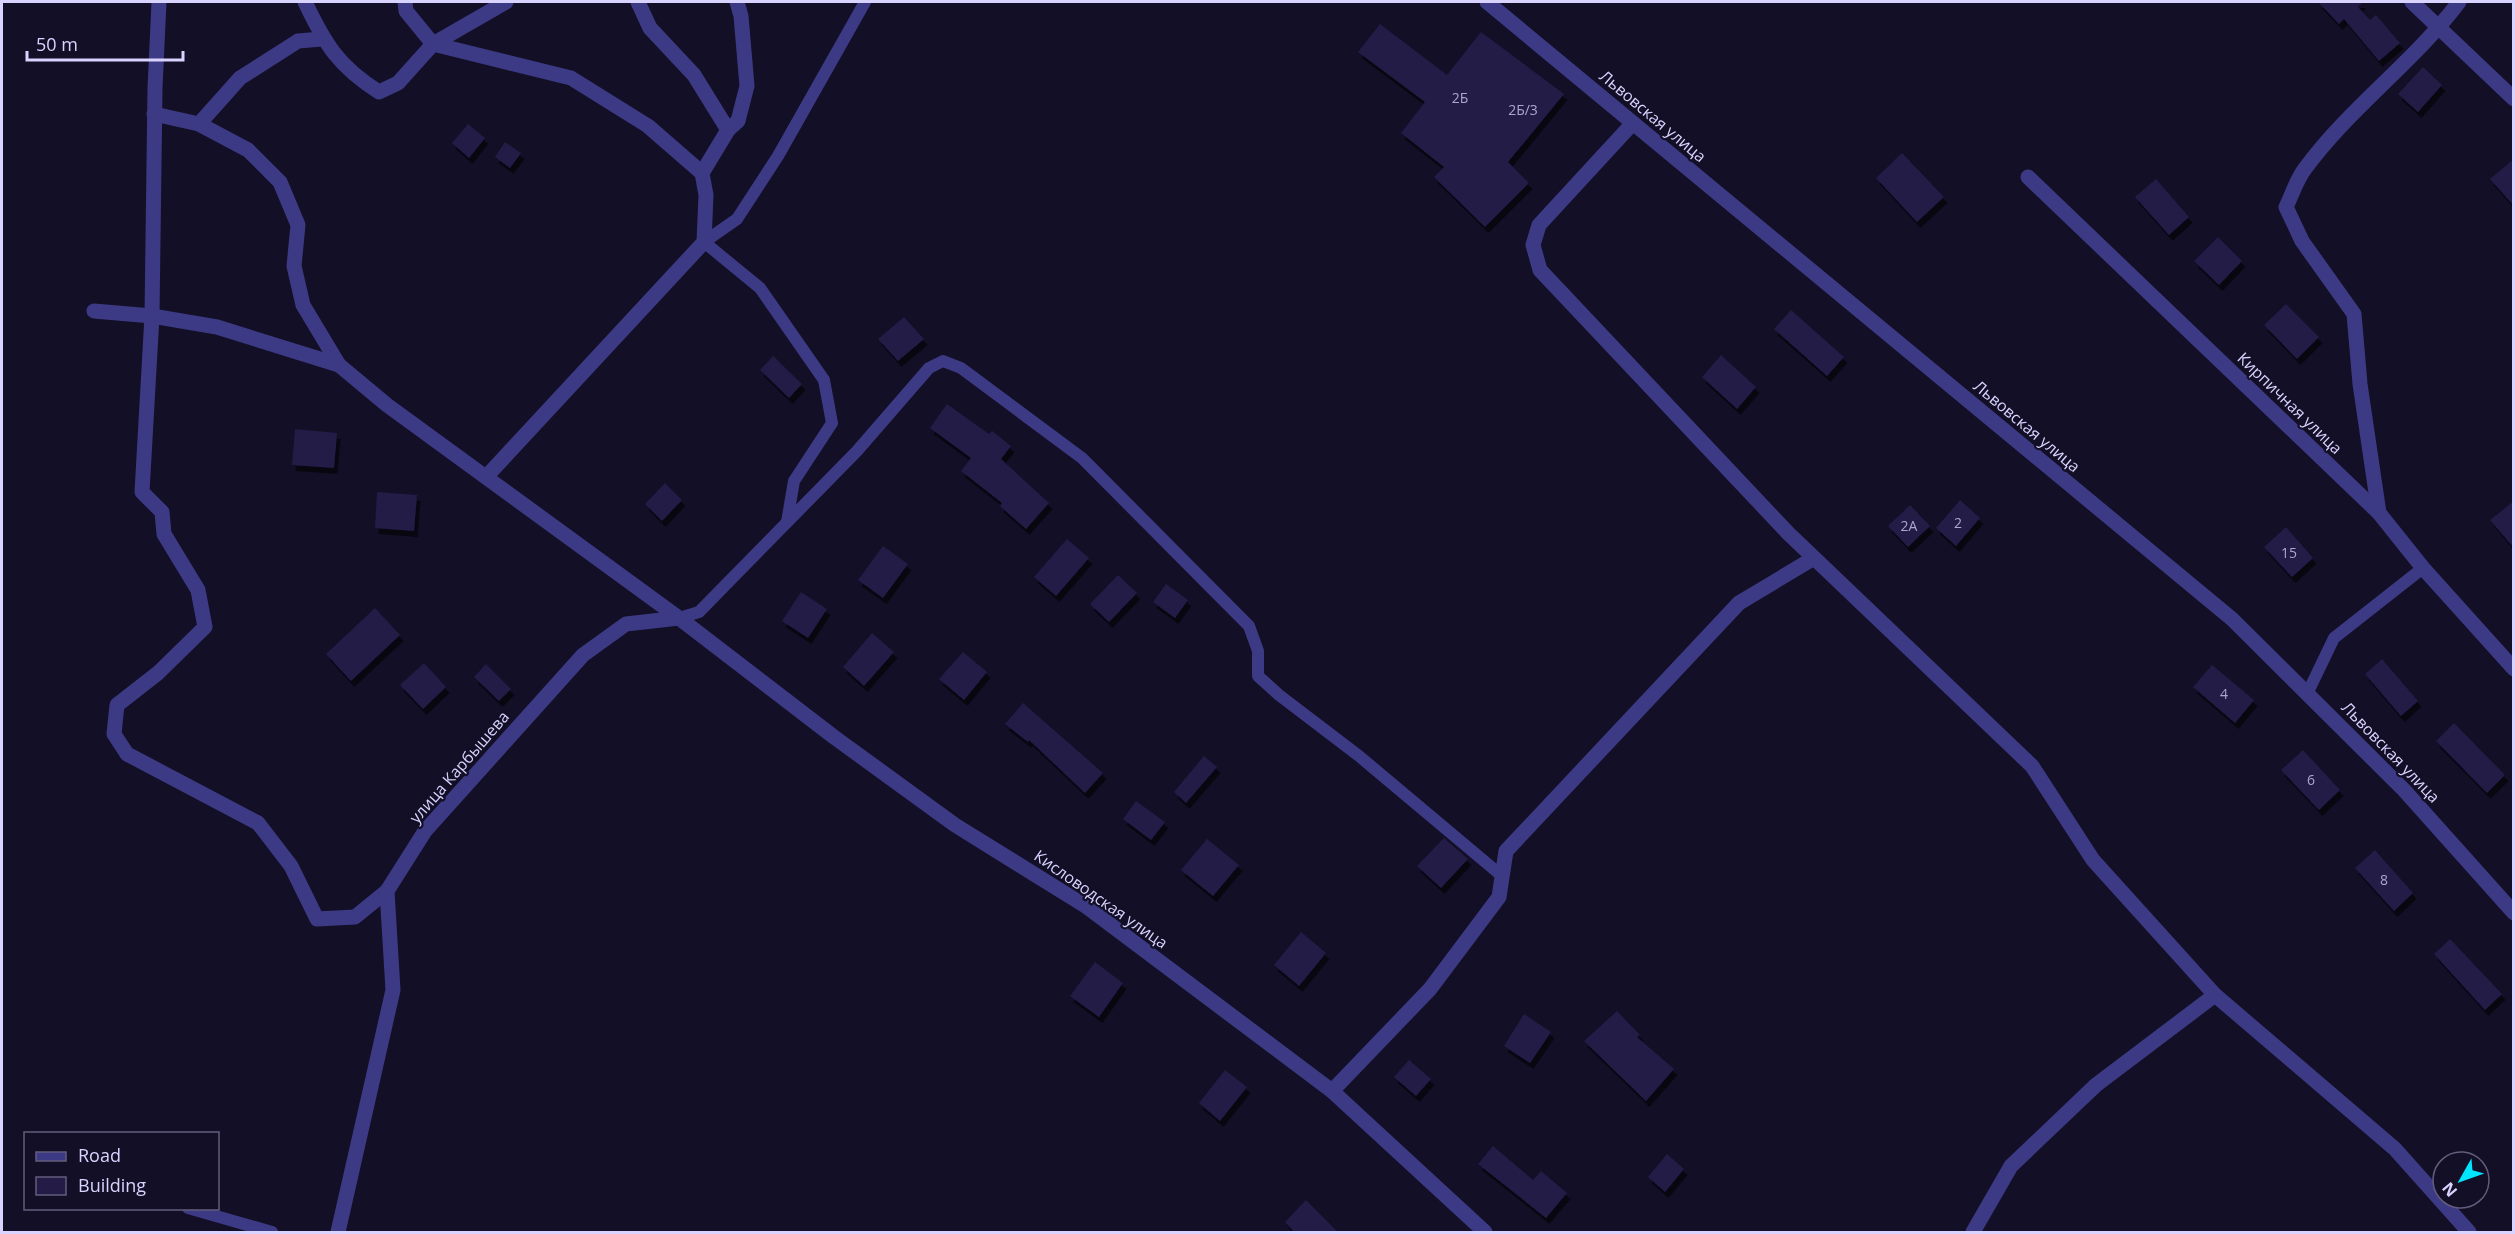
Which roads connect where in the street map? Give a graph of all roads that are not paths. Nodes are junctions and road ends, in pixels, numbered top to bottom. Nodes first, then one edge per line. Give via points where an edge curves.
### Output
1 (159, 2) edge
2 (305, 2) edge
3 (405, 2) edge
4 (506, 2) edge
5 (638, 2) edge
6 (737, 2) edge
7 (865, 2) edge
8 (1487, 2) edge
9 (2412, 2) edge
10 (2459, 2) edge
11 (2439, 29) junction
12 (322, 39) junction
13 (433, 44) junction
14 (2514, 99) edge
15 (154, 114) junction
16 (1633, 123) junction
17 (198, 124) junction
18 (728, 130) junction
19 (702, 173) junction
20 (2028, 177) dead end
21 (704, 242) junction
22 (94, 311) dead end
23 (152, 316) junction
24 (339, 365) junction
25 (486, 477) junction
26 (2379, 513) junction
27 (786, 524) junction
28 (1814, 558) junction
29 (2423, 568) junction
30 (679, 618) junction
31 (2514, 669) edge
32 (2308, 692) junction
33 (1502, 876) junction
34 (387, 891) junction
35 (2514, 913) edge
36 (2215, 995) junction
37 (1332, 1091) junction
38 (192, 1210) edge
39 (272, 1233) edge
40 (338, 1233) edge
41 (1485, 1233) edge
42 (1973, 1233) edge
43 (2469, 1233) edge

1 - 15 street
2 - 12 street
3 - 13 street via 406,11
4 - 13 street
5 - 18 street via 650,28 694,75
6 - 18 street via 747,86 738,121
7 - 21 lane via 778,156 737,219
8 - 16 street, Львовская улица
9 - 11 street
10 - 11 street
11 - 14 street
11 - 26 street via 2343,123 2302,172 2286,207 2302,241 2354,314
12 - 13 street via 353,75 379,92 398,83
12 - 17 street via 298,41 240,78
13 - 19 street via 571,78 648,126
15 - 17 street
15 - 23 street
16 - 28 street via 1539,225 1533,245 1540,270
16 - 32 street, Львовская улица via 2232,619
17 - 24 street via 248,150 280,182 298,225 294,266 303,305
18 - 19 street
19 - 21 street
20 - 26 street, Кирпичная улица
21 - 25 street
21 - 27 lane via 760,288 824,381 832,423 795,481
22 - 23 street
23 - 24 street via 218,327
23 - 34 street, улица Карбышева via 142,492 162,512 164,534 198,590 205,627 158,673 117,705 114,734 127,754 258,822 291,866 317,919 355,917
24 - 25 street, Кисловодская улица
25 - 30 street, Кисловодская улица
26 - 29 street, Кирпичная улица
27 - 30 lane via 699,612
27 - 33 lane via 857,451 929,368 943,361 961,368 1082,458 1249,626 1258,651 1258,676
28 - 33 street via 1732,610 1506,851
28 - 36 street via 2032,766 2093,860
29 - 31 street, Кирпичная улица
29 - 32 lane via 2334,638
30 - 34 street, улица Карбышева via 626,624 583,655 425,831
30 - 37 street, Кисловодская улица via 955,825 1087,908
32 - 35 street, Львовская улица via 2404,790
33 - 37 street via 1499,897 1430,989
34 - 40 street via 393,990
36 - 42 street via 2096,1085 2011,1167
36 - 43 street via 2395,1149
37 - 41 street, Кисловодская улица
38 - 39 lane

